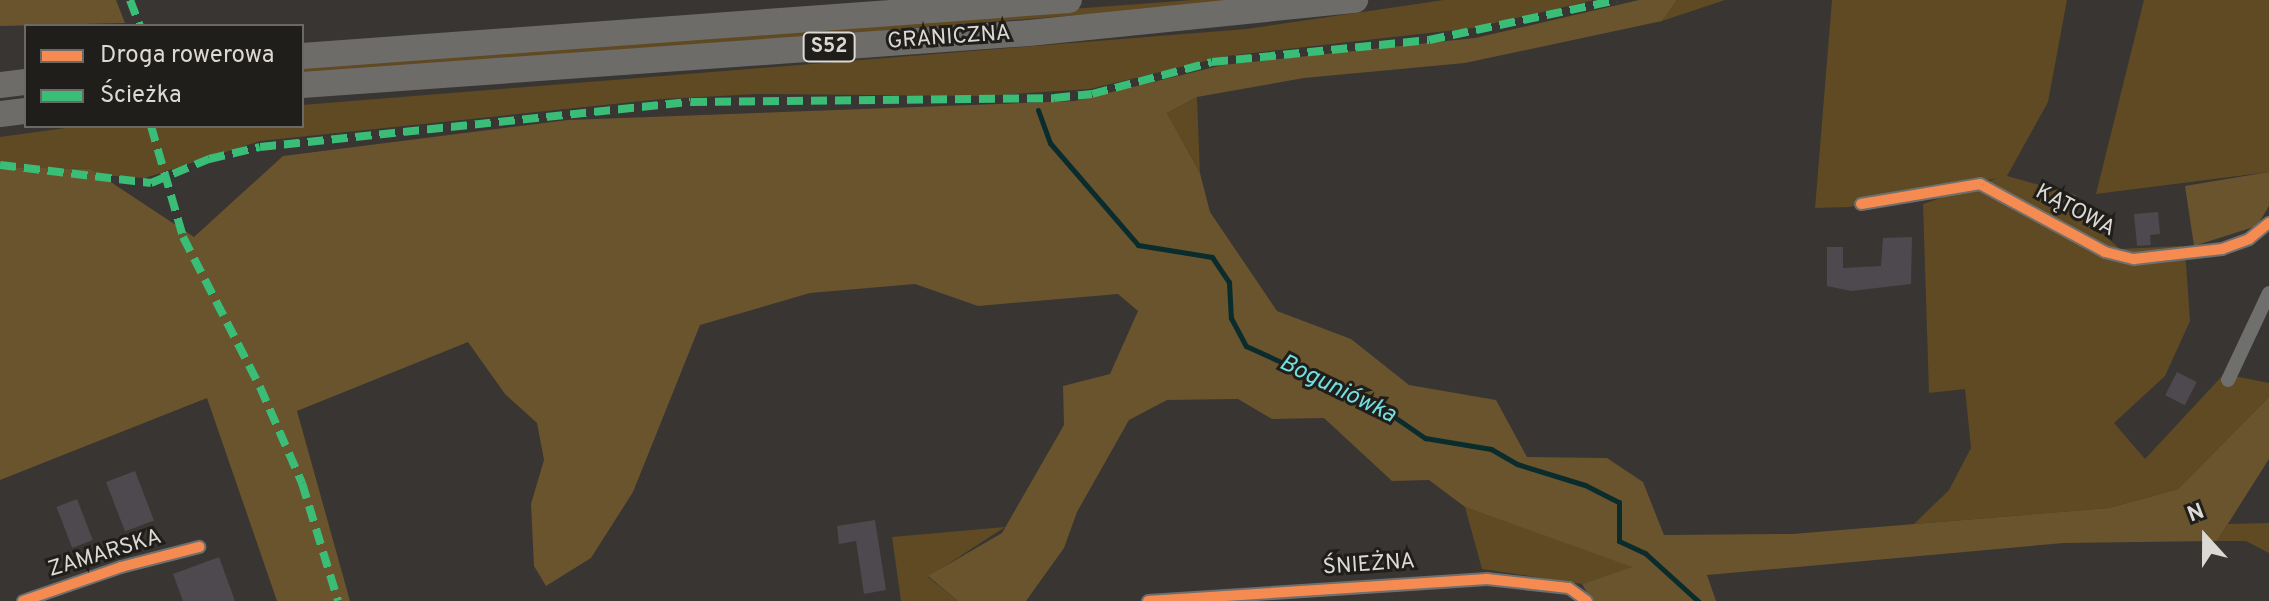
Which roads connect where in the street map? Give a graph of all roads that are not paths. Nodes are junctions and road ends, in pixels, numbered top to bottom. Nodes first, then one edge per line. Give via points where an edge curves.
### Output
1 (1069, 0) edge
2 (1355, 0) edge
3 (304, 56) edge
4 (24, 82) edge
5 (0, 85) edge
6 (304, 85) edge
7 (24, 111) edge
8 (0, 114) edge
9 (1861, 204) dead end
10 (2269, 223) edge
11 (2269, 293) edge
12 (2228, 380) dead end
13 (199, 547) dead end
14 (23, 601) edge
15 (1148, 601) edge
16 (1587, 601) edge

1 - 3 highway, GRANICZNA / S52
2 - 6 highway, GRANICZNA / S52 via 1029,33
4 - 5 highway
7 - 8 highway
9 - 10 street, KĄTOWA via 1980,184 2105,252 2134,259 2222,249 2249,239
11 - 12 street
13 - 14 street, ZAMARSKA
15 - 16 street, ŚNIEŻNA via 1487,579 1569,588

